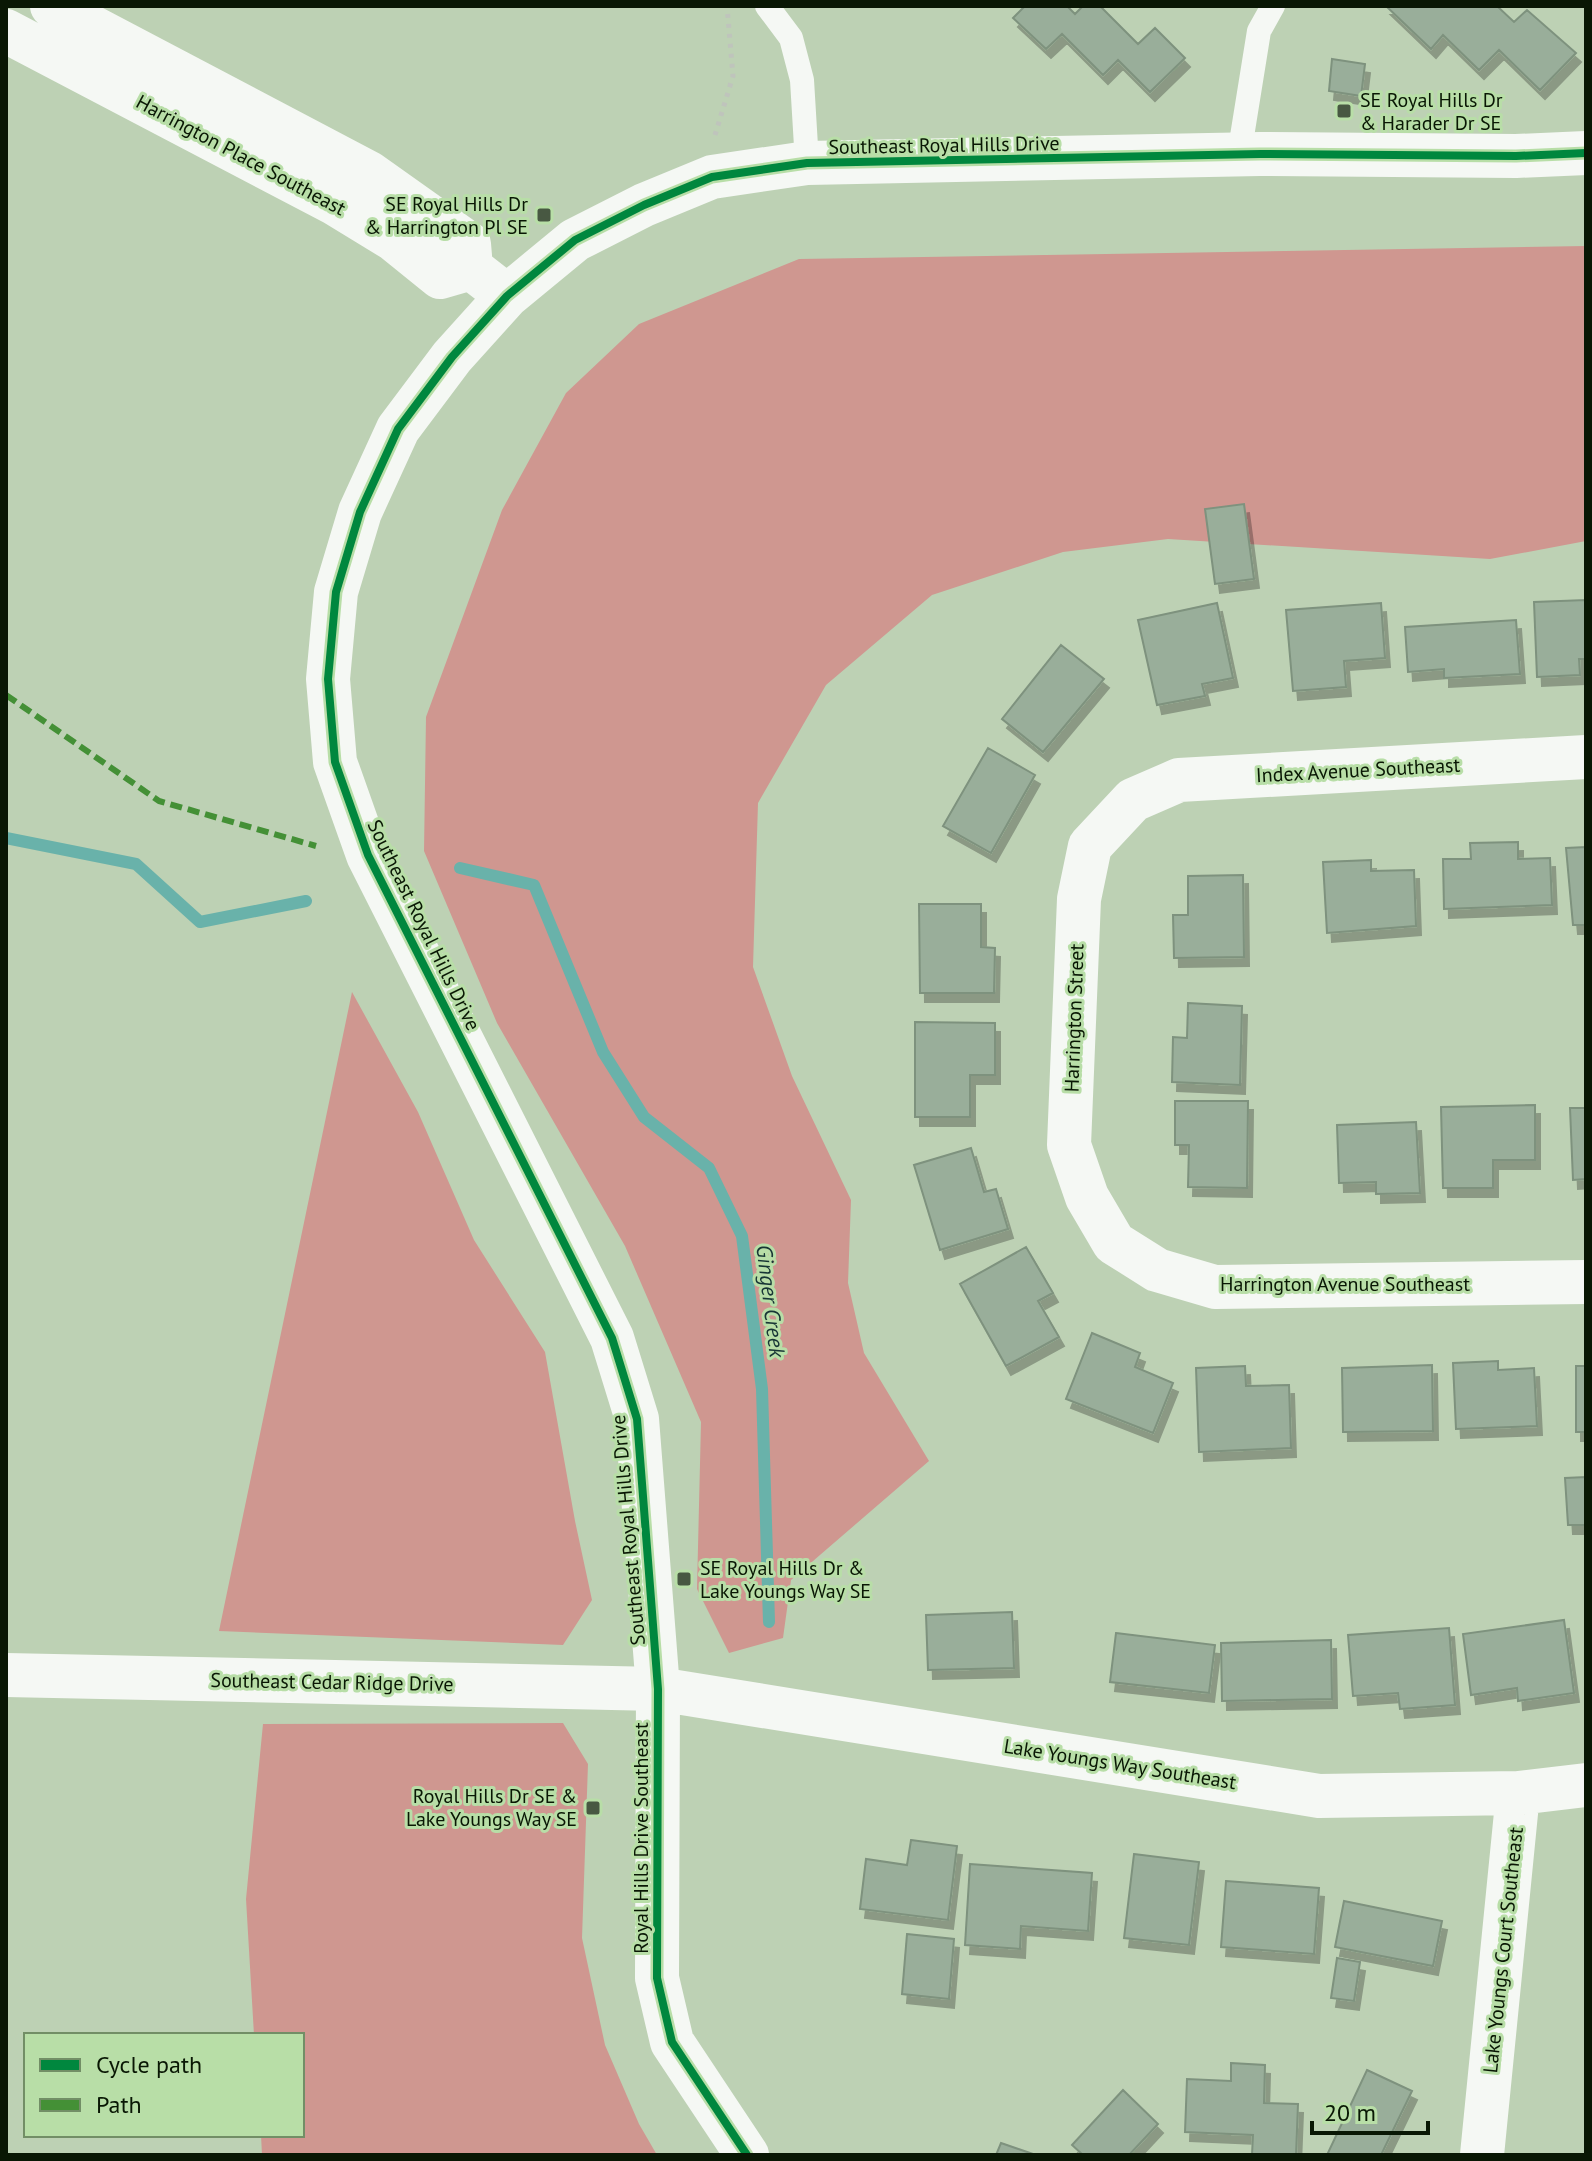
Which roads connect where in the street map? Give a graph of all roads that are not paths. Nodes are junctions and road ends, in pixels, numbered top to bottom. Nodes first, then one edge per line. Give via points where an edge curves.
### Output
1 (52, 6) edge
2 (767, 6) edge
3 (1273, 6) edge
4 (6, 31) edge
5 (1586, 153) edge
6 (1239, 155) junction
7 (807, 163) junction
8 (471, 268) junction
9 (507, 296) junction
10 (1586, 757) edge
11 (1133, 800) joint
12 (1114, 1243) joint
13 (1586, 1282) edge
14 (6, 1675) edge
15 (658, 1689) junction
16 (1586, 1785) edge
17 (1518, 1793) junction
18 (747, 2155) edge
19 (1482, 2155) edge

1 - 8 street via 369,173 469,244
2 - 7 lane via 791,38 802,80
3 - 6 lane via 1259,31
4 - 8 street, Harrington Place Southeast via 334,203 393,239 440,277
5 - 6 street, Southeast Royal Hills Drive
6 - 7 street, Southeast Royal Hills Drive
7 - 9 street, Southeast Royal Hills Drive via 712,177 644,205 575,240
8 - 9 street
9 - 15 street, Southeast Royal Hills Drive via 398,429 360,512 336,592 328,679 335,762 368,855 612,1338 637,1419
10 - 11 street, Index Avenue Southeast via 1179,780
11 - 12 street, Harrington Street via 1090,846 1079,899 1069,1145 1087,1197
12 - 13 street, Harrington Avenue Southeast via 1157,1270 1215,1287
14 - 15 street, Southeast Cedar Ridge Drive
15 - 17 street, Lake Youngs Way Southeast via 1319,1796
15 - 18 street, Royal Hills Drive Southeast via 657,1978 672,2042
16 - 17 street, Lake Youngs Way Southeast
17 - 19 street, Lake Youngs Court Southeast

